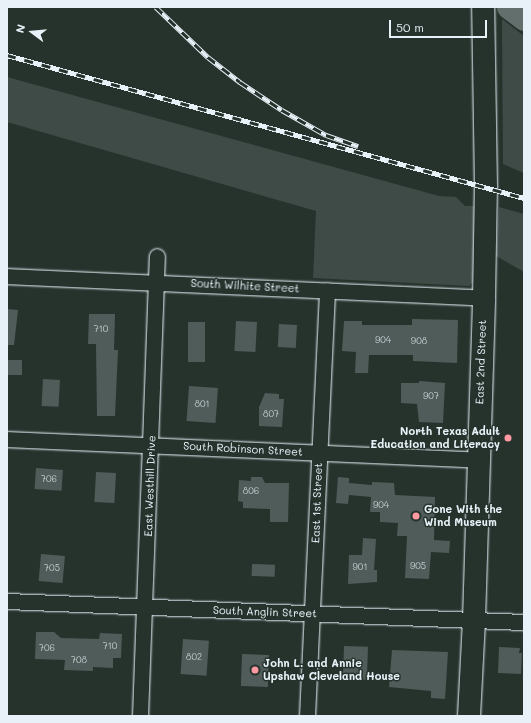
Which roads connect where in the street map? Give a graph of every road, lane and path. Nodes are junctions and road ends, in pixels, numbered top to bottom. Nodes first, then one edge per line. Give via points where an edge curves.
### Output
1 (483, 7) edge
2 (157, 256) dead end
3 (7, 276) edge
4 (156, 282) junction
5 (327, 290) junction
6 (484, 298) junction
7 (7, 439) edge
8 (152, 444) junction
9 (318, 453) junction
10 (479, 460) junction
11 (7, 601) edge
12 (144, 607) junction
13 (311, 614) junction
14 (474, 620) junction
15 (524, 622) edge
16 (140, 716) edge
17 (308, 716) edge
18 (469, 716) edge

1 - 6 main road, East 2nd Street
2 - 4 street, East Westhill Drive
3 - 4 street, South Wilhite Street
4 - 5 street, South Wilhite Street
4 - 8 street, East Westhill Drive
5 - 6 street, South Wilhite Street
5 - 9 street, East 1st Street
6 - 10 main road, East 2nd Street
7 - 8 street, South Robinson Street
8 - 9 street, South Robinson Street
8 - 12 street, East Westhill Drive
9 - 10 street, South Robinson Street
9 - 13 street, East 1st Street
10 - 14 main road, East 2nd Street
11 - 12 street, South Anglin Street
12 - 13 street, South Anglin Street
12 - 16 street, East Westhill Drive
13 - 14 street, South Anglin Street
13 - 17 street, East 1st Street
14 - 15 street, South Anglin Street
14 - 18 main road, East 2nd Street

